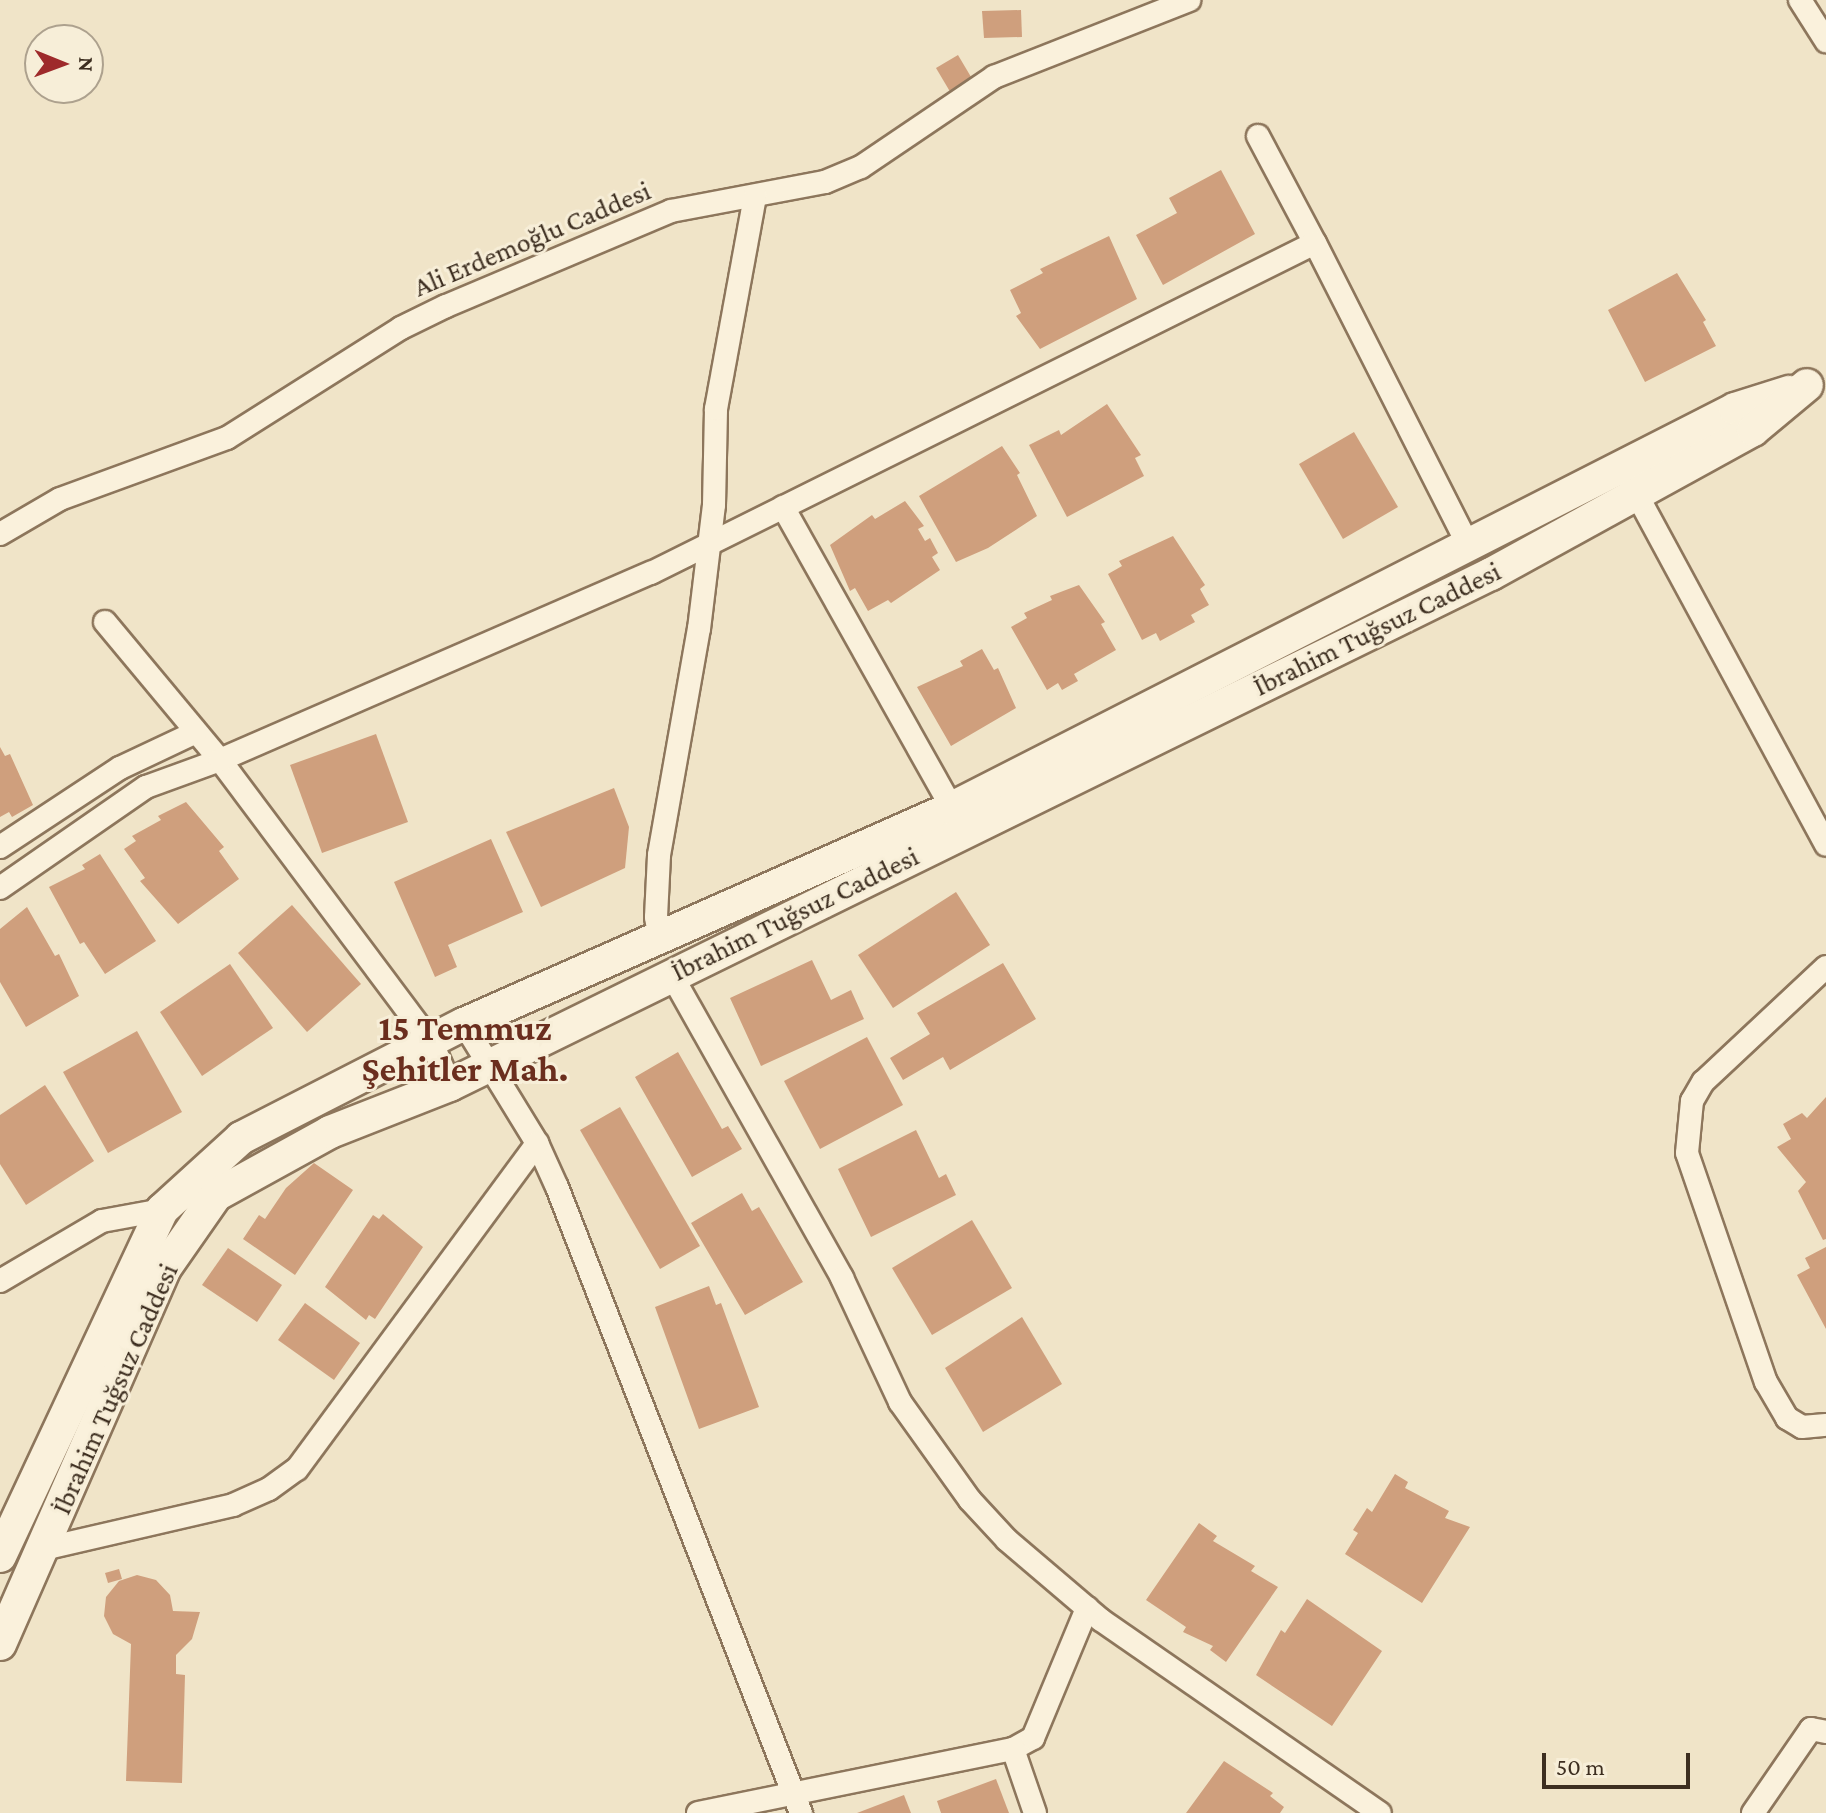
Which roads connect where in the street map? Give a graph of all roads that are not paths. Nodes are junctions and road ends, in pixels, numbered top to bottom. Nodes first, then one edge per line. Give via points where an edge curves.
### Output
1 (1189, 0) edge
2 (1800, 0) edge
3 (1826, 41) edge
4 (1258, 136) dead end
5 (755, 197) junction
6 (1315, 243) junction
7 (1816, 379) edge
8 (1630, 482) junction
9 (783, 507) junction
10 (0, 534) edge
11 (710, 544) junction
12 (1470, 548) junction
13 (105, 622) dead end
14 (196, 732) junction
15 (220, 760) junction
16 (952, 808) junction
17 (1826, 845) edge
18 (0, 847) edge
19 (0, 888) edge
20 (660, 940) junction
21 (1826, 967) edge
22 (671, 974) junction
23 (464, 1024) junction
24 (432, 1043) junction
25 (488, 1065) junction
26 (450, 1085) junction
27 (537, 1143) junction
28 (162, 1210) junction
29 (0, 1281) edge
30 (1826, 1425) edge
31 (43, 1549) junction
32 (0, 1556) edge
33 (1087, 1608) junction
34 (0, 1644) edge
35 (1826, 1732) edge
36 (1013, 1749) junction
37 (793, 1790) junction
38 (698, 1813) edge
39 (801, 1813) edge
40 (1035, 1813) edge
41 (1380, 1813) edge
42 (1753, 1813) edge

1 - 5 street, Ali Erdemoğlu Caddesi via 994,77 861,167 825,182
2 - 3 street
4 - 6 street
5 - 10 street, Ali Erdemoğlu Caddesi via 660,215 446,306 401,328 227,438 60,499
5 - 11 street via 716,409
6 - 9 street
6 - 12 street
7 - 8 street, İbrahim Tuğsuz Caddesi via 1735,409
8 - 12 street, İbrahim Tuğsuz Caddesi
8 - 17 street
8 - 22 street, İbrahim Tuğsuz Caddesi via 1491,574
9 - 11 street
9 - 16 street
11 - 15 street
11 - 20 street via 659,855
12 - 16 street, İbrahim Tuğsuz Caddesi
13 - 14 street
14 - 15 street
14 - 18 street via 120,768
15 - 19 street via 146,787
15 - 24 street
16 - 20 street, İbrahim Tuğsuz Caddesi
20 - 23 street, İbrahim Tuğsuz Caddesi
21 - 30 street via 1703,1082 1692,1101 1687,1153 1766,1382 1787,1418 1802,1427
22 - 25 street, İbrahim Tuğsuz Caddesi
22 - 33 street via 842,1278 925,1443 1007,1540
23 - 24 street, İbrahim Tuğsuz Caddesi
23 - 25 street
24 - 26 street
24 - 28 street, İbrahim Tuğsuz Caddesi via 241,1138
25 - 26 street, İbrahim Tuğsuz Caddesi
25 - 27 street
26 - 31 street, İbrahim Tuğsuz Caddesi via 330,1132 216,1195 165,1268
27 - 31 street via 297,1469 233,1505
27 - 37 street via 608,1309
28 - 29 street via 102,1221
28 - 32 street, İbrahim Tuğsuz Caddesi
31 - 34 street, İbrahim Tuğsuz Caddesi
33 - 36 street via 1033,1738
33 - 41 street
35 - 42 street via 1811,1729
36 - 37 street
36 - 40 street
37 - 38 street
37 - 39 street

